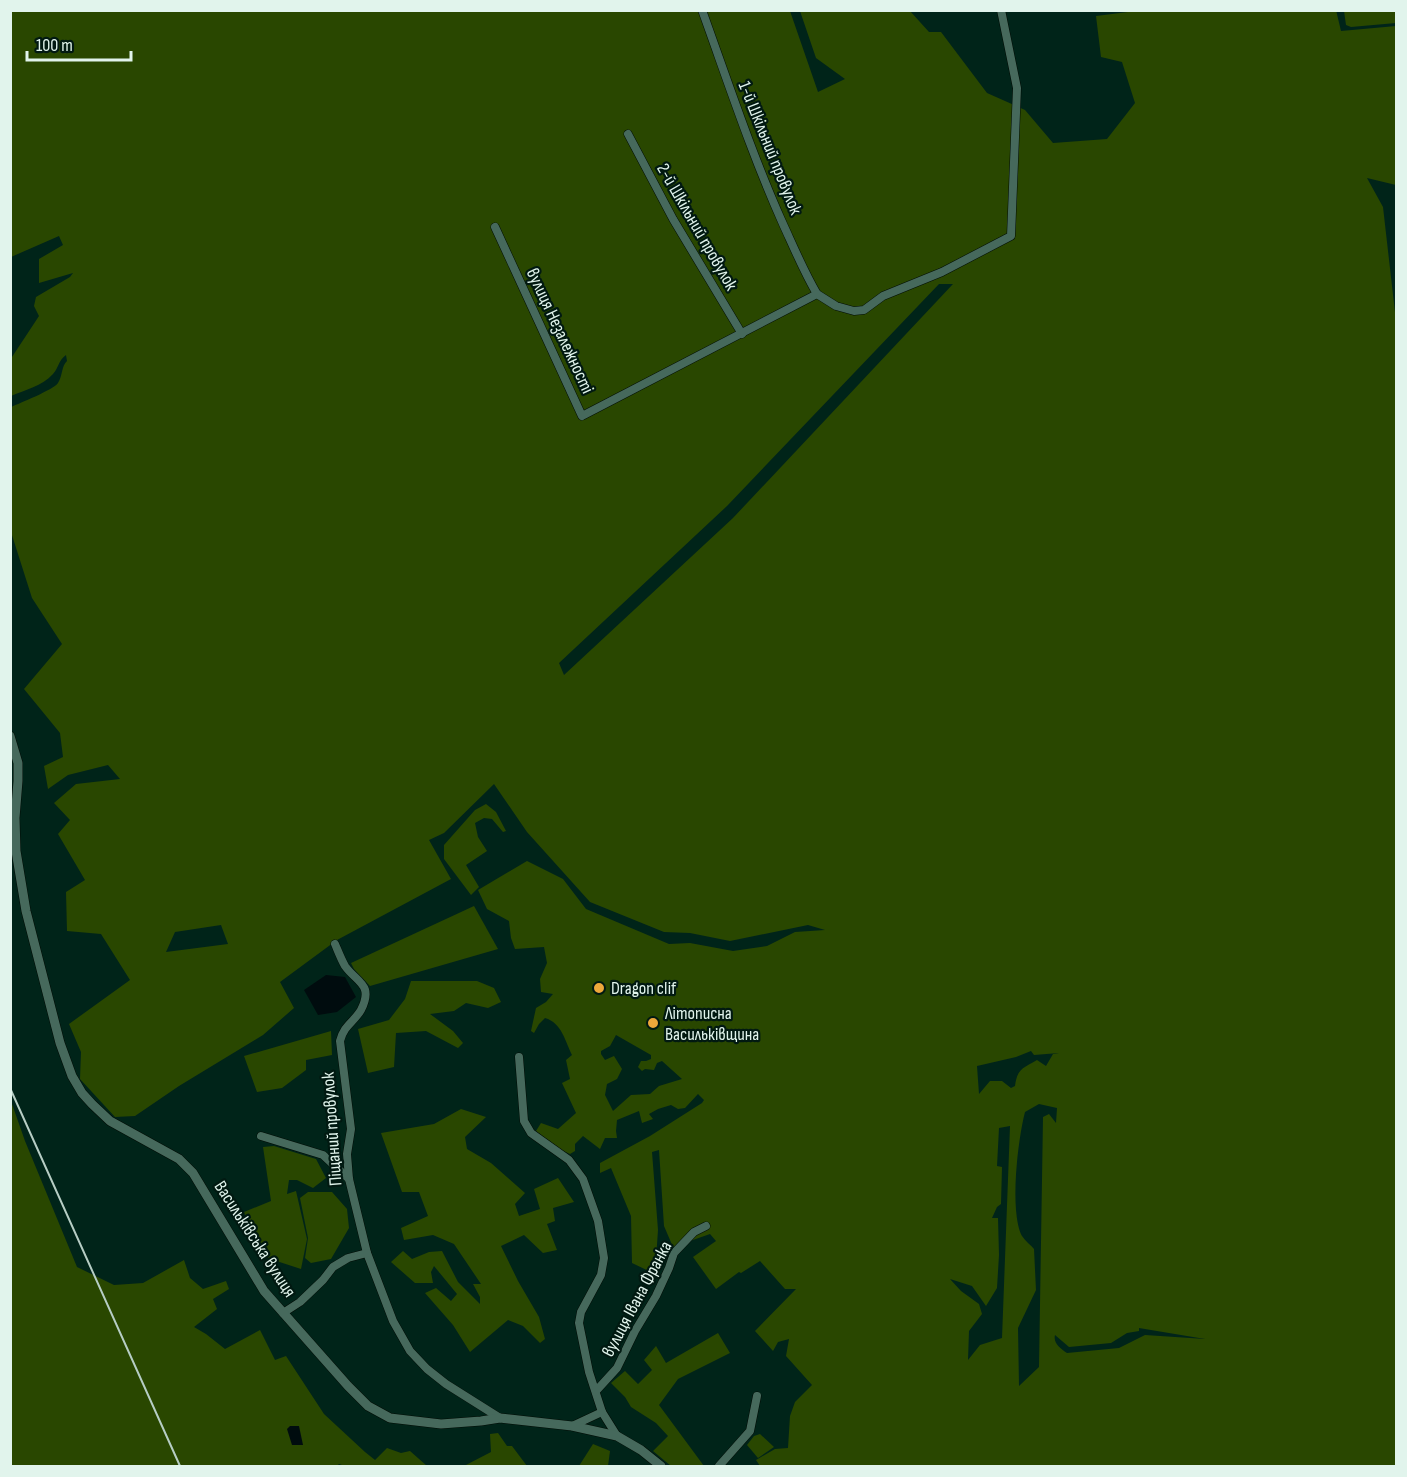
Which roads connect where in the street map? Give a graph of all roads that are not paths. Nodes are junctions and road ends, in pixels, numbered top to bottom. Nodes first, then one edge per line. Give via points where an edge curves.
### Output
1 (702, 10) edge
2 (1001, 10) edge
3 (628, 134) dead end
4 (495, 227) dead end
5 (818, 294) junction
6 (741, 334) junction
7 (10, 736) edge
8 (13, 814) edge
9 (335, 944) dead end
10 (519, 1057) dead end
11 (261, 1136) dead end
12 (349, 1179) junction
13 (706, 1226) dead end
14 (367, 1253) junction
15 (283, 1313) junction
16 (596, 1391) junction
17 (757, 1396) dead end
18 (602, 1412) junction
19 (500, 1418) junction
20 (572, 1426) junction
21 (617, 1436) junction
22 (661, 1467) edge
23 (719, 1467) edge

1 - 5 street, 1-й Шкільний провулок via 770,194
2 - 5 street via 1017,88 1011,236 942,272 883,296 864,310 836,306
3 - 6 street, 2-й Шкільний провулок
4 - 6 street, вулиця Незалежності via 582,416
5 - 6 street
7 - 8 street, Васильківська вулиця via 18,763
8 - 15 street, Васильківська вулиця via 26,910 72,1076 82,1093 110,1121 179,1160 193,1173 264,1291
9 - 12 street, Піщаний провулок via 346,966 364,985 366,997 340,1041 351,1129
10 - 16 street, вулиця Івана Франка via 524,1121 531,1133 569,1160 583,1179 598,1221 604,1258 601,1275 579,1323
11 - 12 street via 323,1155
12 - 14 street, Піщаний провулок
13 - 16 street, вулиця Івана Франка via 694,1232 674,1253 617,1368
14 - 15 street via 333,1267 300,1302
14 - 19 street, Піщаний провулок via 393,1321 410,1351 446,1384
15 - 19 street, Васильківська вулиця via 368,1406 390,1418 441,1424
16 - 18 street, вулиця Івана Франка
17 - 23 street via 750,1431
18 - 20 street
18 - 21 street, вулиця Івана Франка
19 - 20 street, Васильківська вулиця
20 - 21 street, Васильківська вулиця
21 - 22 street, Васильківська вулиця

